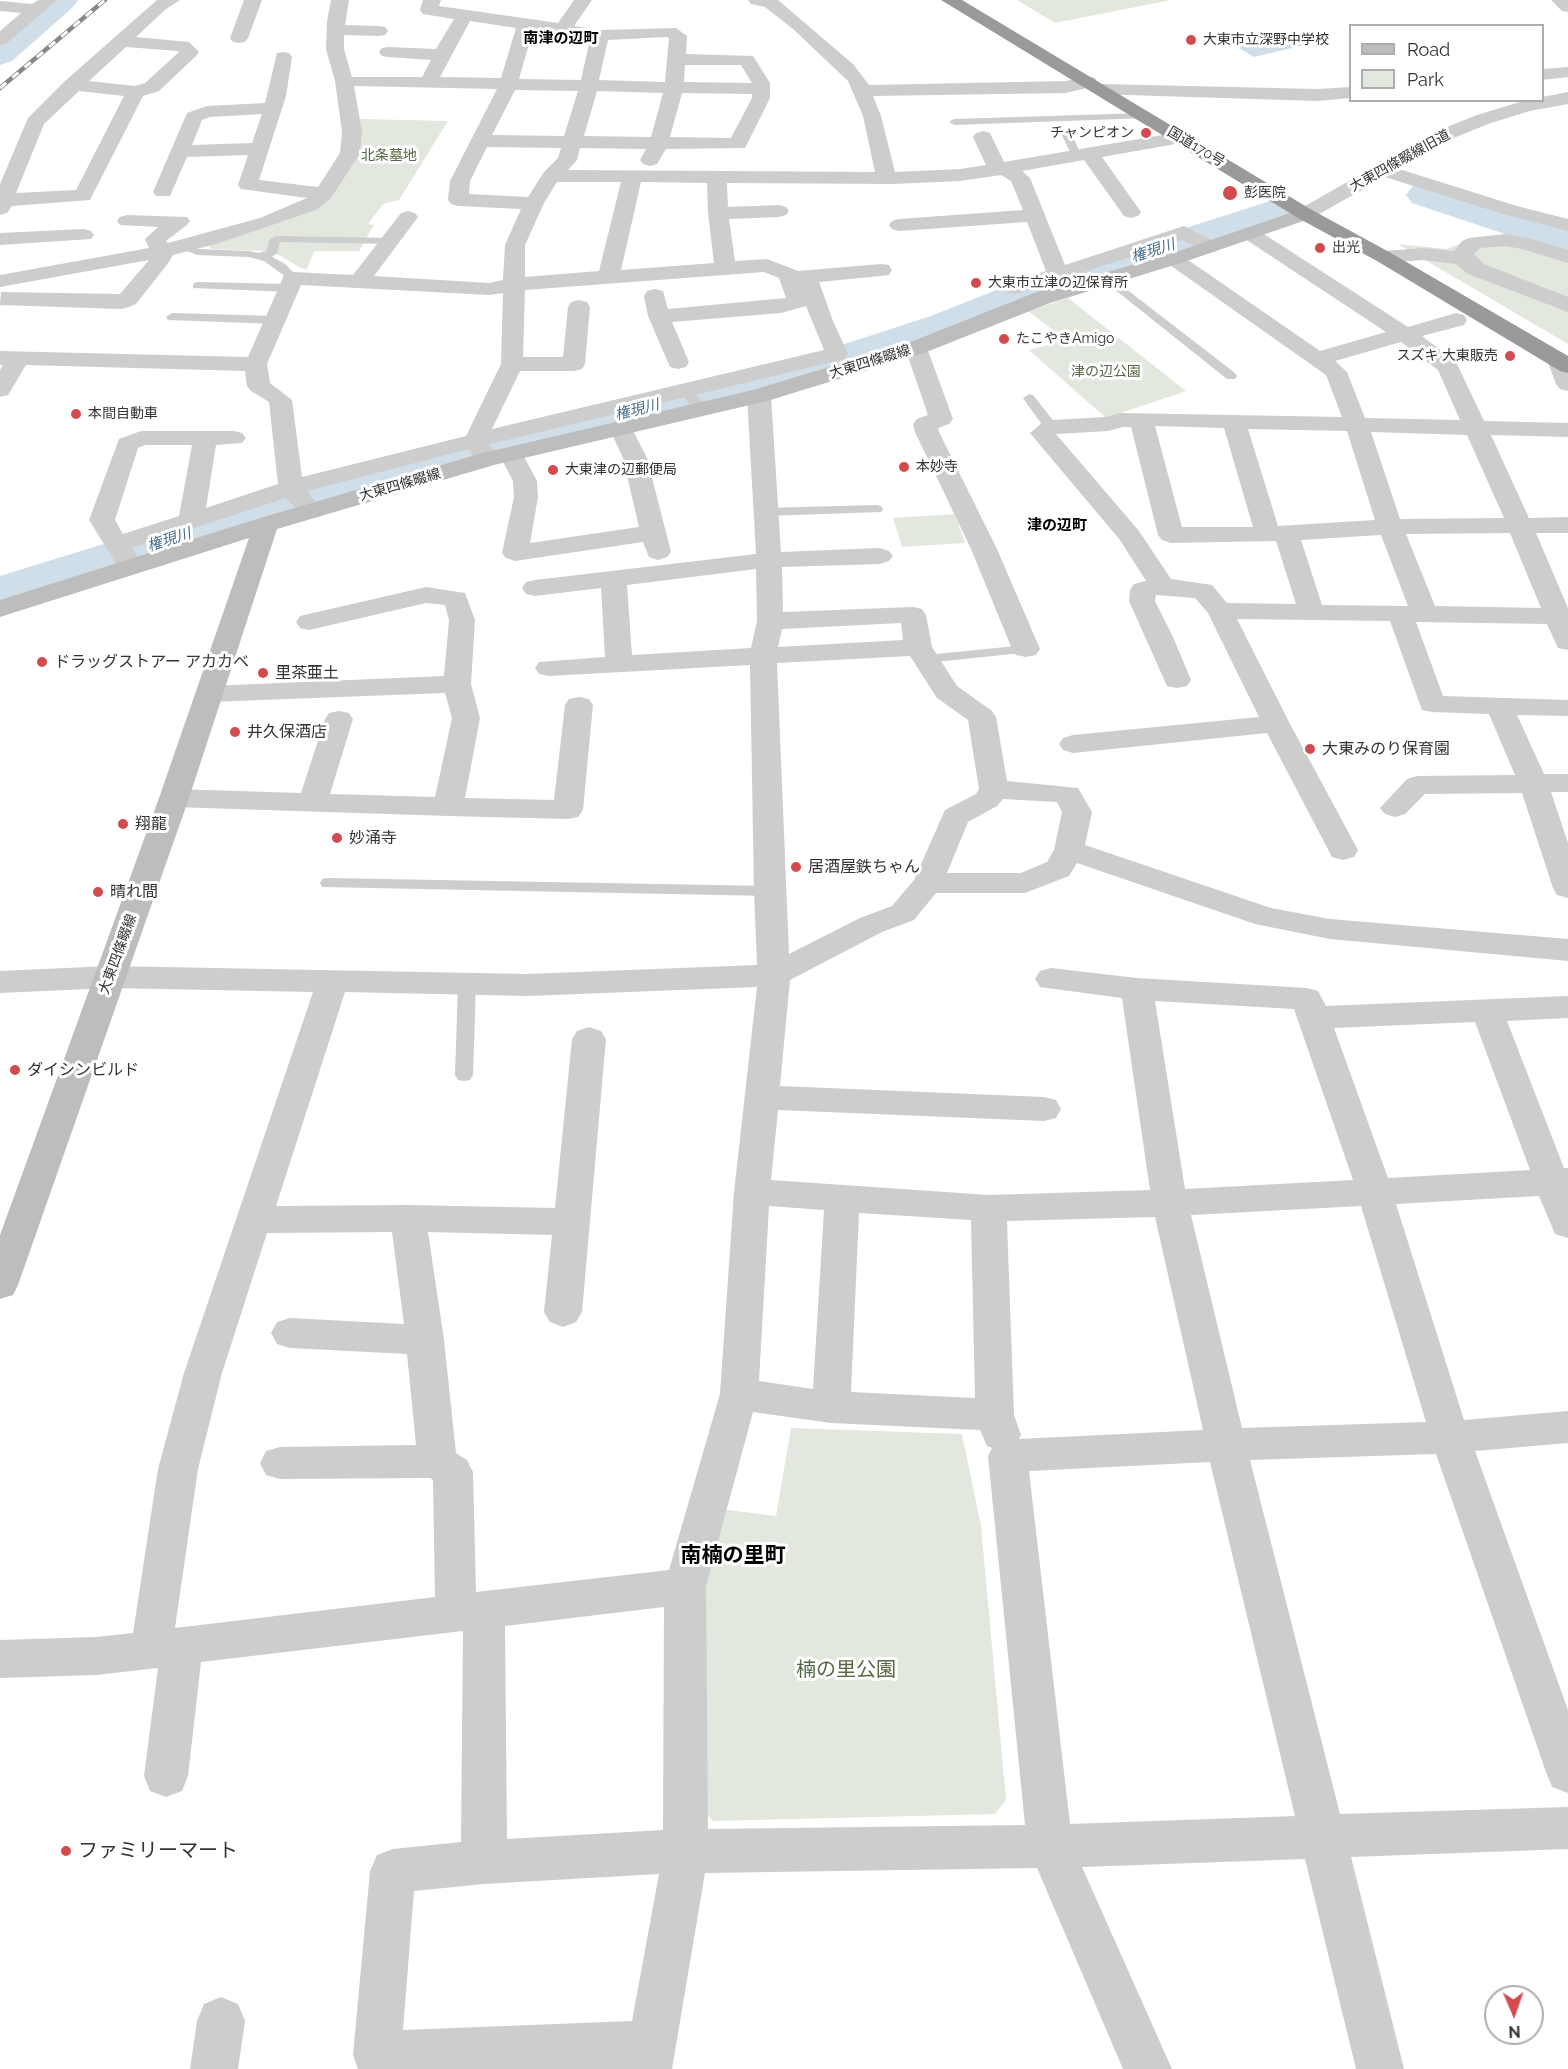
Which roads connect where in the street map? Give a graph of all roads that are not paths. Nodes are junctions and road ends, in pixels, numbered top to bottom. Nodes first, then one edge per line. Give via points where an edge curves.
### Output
1 (171, 0) edge
2 (253, 0) edge
3 (340, 0) edge
4 (432, 0) edge
5 (498, 0) edge
6 (583, 0) edge
7 (757, 0) edge
8 (950, 0) edge
9 (1560, 0) edge
10 (42, 5) edge
11 (0, 6) edge
12 (1568, 8) edge
13 (466, 14) junction
14 (490, 17) junction
15 (526, 23) junction
16 (563, 28) junction
17 (336, 30) junction
18 (379, 31) dead end
19 (600, 34) junction
20 (239, 38) dead end
21 (0, 40) edge
22 (123, 41) junction
23 (388, 52) dead end
24 (442, 55) junction
25 (282, 57) dead end
26 (676, 59) junction
27 (1568, 72) edge
28 (1544, 75) edge
29 (357, 81) dead end
30 (428, 82) junction
31 (72, 85) junction
32 (508, 85) junction
33 (589, 86) junction
34 (1095, 86) junction
35 (674, 87) junction
36 (762, 88) junction
37 (862, 91) junction
38 (136, 92) junction
39 (1349, 93) edge
40 (1568, 98) edge
41 (271, 108) junction
42 (1144, 116) junction
43 (954, 122) dead end
44 (1065, 131) dead end
45 (984, 137) dead end
46 (1180, 138) junction
47 (479, 141) junction
48 (574, 141) junction
49 (261, 149) junction
50 (182, 151) junction
51 (654, 152) junction
52 (1084, 155) junction
53 (9, 163) edge
54 (1002, 169) junction
55 (1383, 170) junction
56 (1424, 171) dead end
57 (551, 176) junction
58 (632, 177) junction
59 (717, 177) junction
60 (890, 178) junction
61 (163, 192) dead end
62 (324, 194) junction
63 (1, 203) edge
64 (534, 203) junction
65 (779, 211) dead end
66 (1131, 212) dead end
67 (717, 213) junction
68 (1305, 214) junction
69 (1035, 215) junction
70 (1532, 216) junction
71 (408, 218) dead end
72 (127, 221) dead end
73 (899, 225) junction
74 (1568, 225) edge
75 (1249, 233) junction
76 (84, 235) dead end
77 (0, 239) edge
78 (391, 241) junction
79 (1209, 246) junction
80 (909, 248) dead end
81 (172, 249) junction
82 (259, 257) junction
83 (1384, 257) junction
84 (1568, 257) edge
85 (1174, 259) junction
86 (1465, 260) junction
87 (725, 269) junction
88 (881, 270) dead end
89 (1058, 273) junction
90 (652, 275) junction
91 (799, 277) junction
92 (608, 278) junction
93 (1108, 279) junction
94 (360, 280) junction
95 (292, 283) junction
96 (197, 286) dead end
97 (515, 286) junction
98 (2, 290) edge
99 (1029, 296) junction
100 (1536, 303) dead end
101 (1568, 305) edge
102 (579, 307) dead end
103 (659, 316) junction
104 (172, 317) dead end
105 (277, 320) junction
106 (1456, 320) dead end
107 (1568, 322) edge
108 (1404, 334) junction
109 (916, 348) junction
110 (9, 358) edge
111 (1319, 358) junction
112 (678, 362) dead end
113 (834, 363) junction
114 (1563, 363) edge
115 (256, 364) junction
116 (512, 364) junction
117 (1231, 376) dead end
118 (1568, 384) edge
119 (0, 390) edge
120 (685, 390) junction
121 (759, 396) junction
122 (1029, 398) dead end
123 (702, 410) junction
124 (1141, 419) junction
125 (1234, 421) junction
126 (1356, 424) junction
127 (1051, 427) junction
128 (1475, 429) junction
129 (622, 430) junction
130 (1568, 430) edge
131 (205, 438) junction
132 (234, 438) dead end
133 (488, 450) junction
134 (301, 499) junction
135 (876, 509) dead end
136 (766, 512) junction
137 (266, 524) junction
138 (1568, 525) edge
139 (1520, 526) junction
140 (1390, 527) junction
141 (190, 532) junction
142 (652, 533) junction
143 (1277, 533) junction
144 (1171, 535) junction
145 (1130, 536) junction
146 (123, 556) junction
147 (880, 556) dead end
148 (769, 560) junction
149 (664, 571) junction
150 (614, 578) junction
151 (1162, 586) junction
152 (535, 588) dead end
153 (0, 609) edge
154 (1220, 611) junction
155 (1312, 613) junction
156 (1412, 613) junction
157 (1562, 616) edge
158 (770, 621) junction
159 (309, 622) dead end
160 (1568, 642) edge
161 (1026, 649) joint
162 (922, 653) junction
163 (763, 654) junction
164 (619, 663) junction
165 (549, 668) dead end
166 (1177, 680) dead end
167 (457, 684) junction
168 (209, 694) junction
169 (579, 705) dead end
170 (1500, 707) junction
171 (1568, 708) edge
172 (339, 719) dead end
173 (1275, 724) junction
174 (1073, 744) dead end
175 (1533, 783) junction
176 (1568, 783) edge
177 (994, 789) junction
178 (174, 798) junction
179 (313, 802) junction
180 (448, 807) junction
181 (1395, 808) dead end
182 (1069, 850) junction
183 (1343, 850) dead end
184 (1566, 877) edge
185 (328, 883) dead end
186 (928, 883) junction
187 (769, 891) junction
188 (1568, 950) edge
189 (774, 975) junction
190 (110, 977) junction
191 (1051, 979) dead end
192 (0, 982) edge
193 (332, 982) junction
194 (467, 984) junction
195 (1137, 989) junction
196 (1568, 1007) edge
197 (1487, 1011) junction
198 (1315, 1018) junction
199 (589, 1039) dead end
200 (464, 1075) dead end
201 (761, 1097) junction
202 (1044, 1109) dead end
203 (1559, 1182) edge
204 (752, 1192) junction
205 (1375, 1192) junction
206 (842, 1199) junction
207 (1170, 1203) junction
208 (989, 1208) junction
209 (408, 1218) junction
210 (254, 1220) junction
211 (573, 1222) junction
212 (1568, 1224) edge
213 (2, 1272) edge
214 (563, 1312) dead end
215 (290, 1333) dead end
216 (425, 1340) junction
217 (739, 1394) junction
218 (831, 1407) junction
219 (995, 1415) junction
220 (1568, 1427) edge
221 (1450, 1437) junction
222 (1226, 1445) junction
223 (1008, 1456) junction
224 (437, 1461) junction
225 (280, 1463) dead end
226 (685, 1586) junction
227 (470, 1612) junction
228 (166, 1648) junction
229 (0, 1659) edge
230 (1568, 1772) edge
231 (166, 1776) dead end
232 (1568, 1827) edge
233 (1324, 1837) junction
234 (1050, 1846) junction
235 (686, 1851) junction
236 (484, 1862) junction
237 (221, 2021) dead end
238 (651, 2056) edge
239 (214, 2069) edge
240 (1148, 2069) edge
241 (1380, 2069) edge

1 - 22 street via 160,5
2 - 20 street
3 - 17 street
4 - 13 street via 429,10
5 - 14 street
6 - 16 street
7 - 37 street via 771,3 799,25 847,68
8 - 34 highway, 国道170号
9 - 12 street
10 - 11 street
10 - 21 street
13 - 14 street
13 - 24 street
14 - 15 street
15 - 16 street
15 - 32 street
16 - 19 street
17 - 18 street
17 - 62 street via 335,49 352,132 350,153
19 - 26 street via 669,33 678,36
19 - 33 street
22 - 31 street
22 - 38 street via 183,46 190,52 152,87
23 - 24 street
24 - 30 street
25 - 41 street via 277,96
26 - 35 street
26 - 36 street via 747,60
27 - 28 street
29 - 30 street
30 - 32 street
31 - 38 street
31 - 53 street via 35,122
32 - 33 street
32 - 47 street
33 - 35 street
33 - 48 street
34 - 37 street
34 - 39 street
34 - 42 highway, 国道170号
35 - 36 street
35 - 51 street
36 - 51 street via 761,99 738,144
37 - 60 street
38 - 63 street via 83,196
40 - 55 street, 大東四條畷線旧道 via 1484,119 1444,135
41 - 49 street
41 - 50 street via 207,112 194,117
42 - 43 lane
42 - 46 highway, 国道170号
44 - 52 lane
45 - 54 street
46 - 52 street
46 - 68 highway, 国道170号
47 - 48 street
47 - 64 street via 460,181 458,200
48 - 51 street
48 - 57 street via 567,160
49 - 50 street
49 - 62 street via 248,185
50 - 61 street
52 - 54 street
52 - 66 street
53 - 63 street
54 - 60 street
54 - 69 street via 1020,178
55 - 68 street, 大東四條畷線旧道
55 - 70 street
56 - 70 street via 1537,213
57 - 58 street
57 - 64 street
58 - 59 street
58 - 92 street
59 - 60 street
59 - 67 street
60 - 73 street
62 - 81 street via 309,206 267,222
64 - 97 street via 515,245
65 - 67 street
67 - 87 street
68 - 75 main road, 大東四條畷線
68 - 83 highway, 国道170号
69 - 73 street
69 - 89 street
70 - 74 street
71 - 78 street
72 - 81 street via 180,222 156,238
73 - 80 street
75 - 79 main road, 大東四條畷線
75 - 108 street
76 - 77 street
78 - 82 lane via 276,239 271,253
78 - 94 street
79 - 85 main road, 大東四條畷線
79 - 89 street via 1184,232
81 - 82 lane
81 - 98 street
81 - 98 street via 121,302
82 - 95 lane via 281,266
83 - 86 street via 1423,254
83 - 114 highway, 国道170号
84 - 86 street via 1525,243 1489,240 1464,250
85 - 93 main road, 大東四條畷線
85 - 111 street
86 - 101 street via 1488,275
87 - 90 street
87 - 91 street via 767,265
88 - 91 street
89 - 99 street
90 - 92 street
90 - 103 street
91 - 103 street via 798,302
91 - 113 street via 822,321
92 - 97 street
93 - 99 main road, 大東四條畷線
93 - 117 lane
94 - 95 street
94 - 97 street via 489,289
95 - 96 lane
95 - 105 street
97 - 116 street
99 - 109 main road, 大東四條畷線
100 - 107 street
102 - 116 street via 574,364
103 - 112 street
104 - 105 lane
105 - 115 street
106 - 108 street
108 - 111 street
108 - 128 street via 1448,367
109 - 113 main road, 大東四條畷線
109 - 161 street via 941,419 925,424 927,432 984,549
110 - 115 street
110 - 119 street
111 - 126 street via 1336,372
113 - 120 street
113 - 121 main road, 大東四條畷線
114 - 118 street
115 - 134 street via 259,386 280,400
116 - 133 street
120 - 123 lane
120 - 133 street
121 - 123 main road, 大東四條畷線
121 - 136 street
122 - 127 lane
123 - 129 main road, 大東四條畷線
124 - 125 street
124 - 127 street
124 - 144 street
125 - 126 street
125 - 143 street
126 - 128 street
126 - 140 street
127 - 145 street via 1042,433
128 - 130 street
128 - 139 street
129 - 133 main road, 大東四條畷線
129 - 142 street via 635,458
131 - 132 street
131 - 141 street
131 - 146 street via 141,438 127,444 102,519
133 - 134 street
133 - 142 street via 525,481 526,497 515,553
134 - 137 main road
134 - 141 street
135 - 136 lane
136 - 148 street
137 - 141 main road
137 - 168 main road, 大東四條畷線
138 - 139 street
139 - 140 street
139 - 157 street
140 - 143 street
140 - 156 street
141 - 146 main road
142 - 149 street
143 - 144 street
143 - 155 street
144 - 145 street
145 - 151 street
146 - 153 main road
147 - 148 street
148 - 149 street
148 - 158 street
149 - 150 street
150 - 152 street
150 - 164 street
151 - 154 street via 1203,591
151 - 166 street via 1143,590 1142,601
154 - 155 street
154 - 173 street
155 - 156 street
156 - 157 street
156 - 170 street via 1432,704
157 - 160 street
158 - 162 street via 913,615
158 - 163 street
159 - 167 street via 426,595 456,599 462,620
161 - 162 lane
162 - 163 street
162 - 177 street via 947,692 982,717
163 - 164 street
163 - 187 street
164 - 165 street
167 - 168 street
167 - 180 street via 466,718
168 - 178 main road, 大東四條畷線
169 - 180 street via 568,810
170 - 171 street
170 - 175 street
172 - 179 street
173 - 174 street
173 - 183 street
175 - 176 street
175 - 181 street via 1417,785
175 - 184 street
177 - 182 street via 1068,794 1077,812
177 - 186 street via 987,800 956,817
178 - 179 street
178 - 190 main road, 大東四條畷線
179 - 180 street
182 - 186 street via 1058,869 1025,883
182 - 188 street via 1266,917 1330,929
185 - 187 lane
186 - 189 street via 903,913 871,925
187 - 189 street
189 - 194 street
189 - 201 street
190 - 192 street
190 - 193 street
190 - 213 main road, 大東四條畷線
191 - 195 street
193 - 194 street
193 - 210 street
194 - 200 lane
195 - 198 street via 1307,999
195 - 207 street
196 - 197 street
197 - 198 street
197 - 203 street
198 - 205 street
199 - 211 street
201 - 202 street
201 - 204 street
203 - 205 street
203 - 212 street
204 - 206 street
204 - 217 street
205 - 207 street
205 - 221 street
206 - 208 street
206 - 218 street
207 - 208 street
207 - 222 street
208 - 219 street
209 - 210 street
209 - 211 street
209 - 216 street
210 - 228 street via 203,1373 178,1469
211 - 214 street
215 - 216 street
216 - 224 street
217 - 218 street
217 - 226 street
218 - 219 street
219 - 223 street
220 - 221 street
221 - 222 street
221 - 230 street
222 - 223 street
222 - 233 street
223 - 234 street
224 - 225 street
224 - 227 street via 453,1472
226 - 227 street
226 - 235 street
227 - 228 street
227 - 236 street
228 - 229 street via 96,1656
228 - 231 street
232 - 233 street
233 - 234 street
233 - 241 street
234 - 235 street
234 - 240 street
235 - 236 street
235 - 238 street
236 - 238 street via 393,1871 377,2055
237 - 239 street

